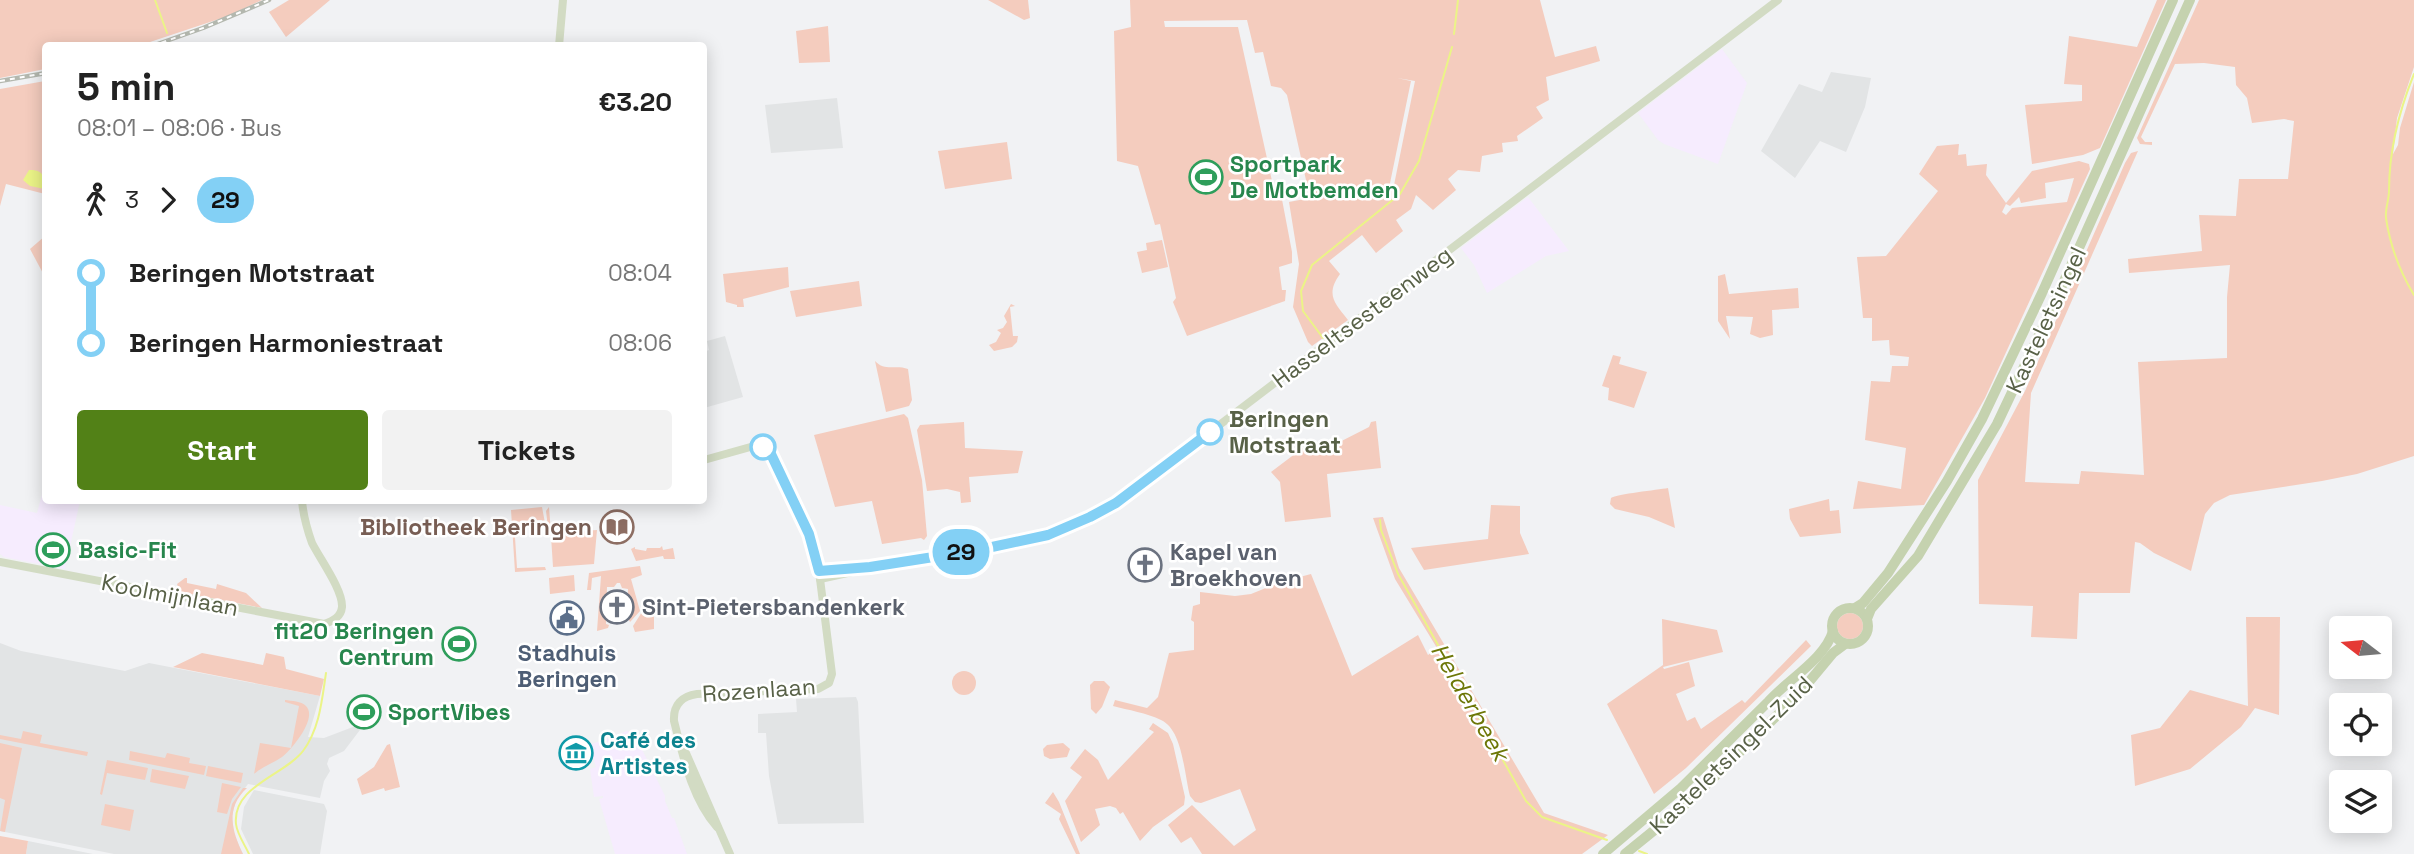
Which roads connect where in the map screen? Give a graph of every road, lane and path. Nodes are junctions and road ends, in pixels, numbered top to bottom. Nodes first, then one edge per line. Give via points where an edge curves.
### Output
1 (563, 0) edge
2 (1778, 0) edge
3 (2174, 0) edge
4 (2190, 0) edge
5 (559, 42) edge
6 (707, 459) edge
7 (303, 504) edge
8 (0, 562) edge
9 (819, 575) junction
10 (1855, 608) junction
11 (1867, 619) junction
12 (1833, 631) junction
13 (1845, 643) junction
14 (730, 854) edge
15 (1603, 854) edge
16 (1625, 854) edge

1 - 5 street
2 - 9 street, Hasseltsesteenweg via 1116,503 1036,538
3 - 10 main road, Kasteletsingel via 1982,419 1888,573
4 - 11 main road, Kasteletsingel via 1997,424 1918,556
6 - 9 street via 759,446 770,452 809,534
7 - 8 street, Koolmijnlaan via 309,534 341,597 338,617 328,623
9 - 14 street, Rozenlaan via 832,674 829,683 818,690 697,694 677,705 673,718 682,748
10 - 11 main road
10 - 12 main road via 1839,611
11 - 13 main road via 1864,638
12 - 13 main road
12 - 15 main road, Kasteletsingel-Zuid via 1806,667 1681,789
13 - 16 main road, Kasteletsingel-Zuid via 1719,772

